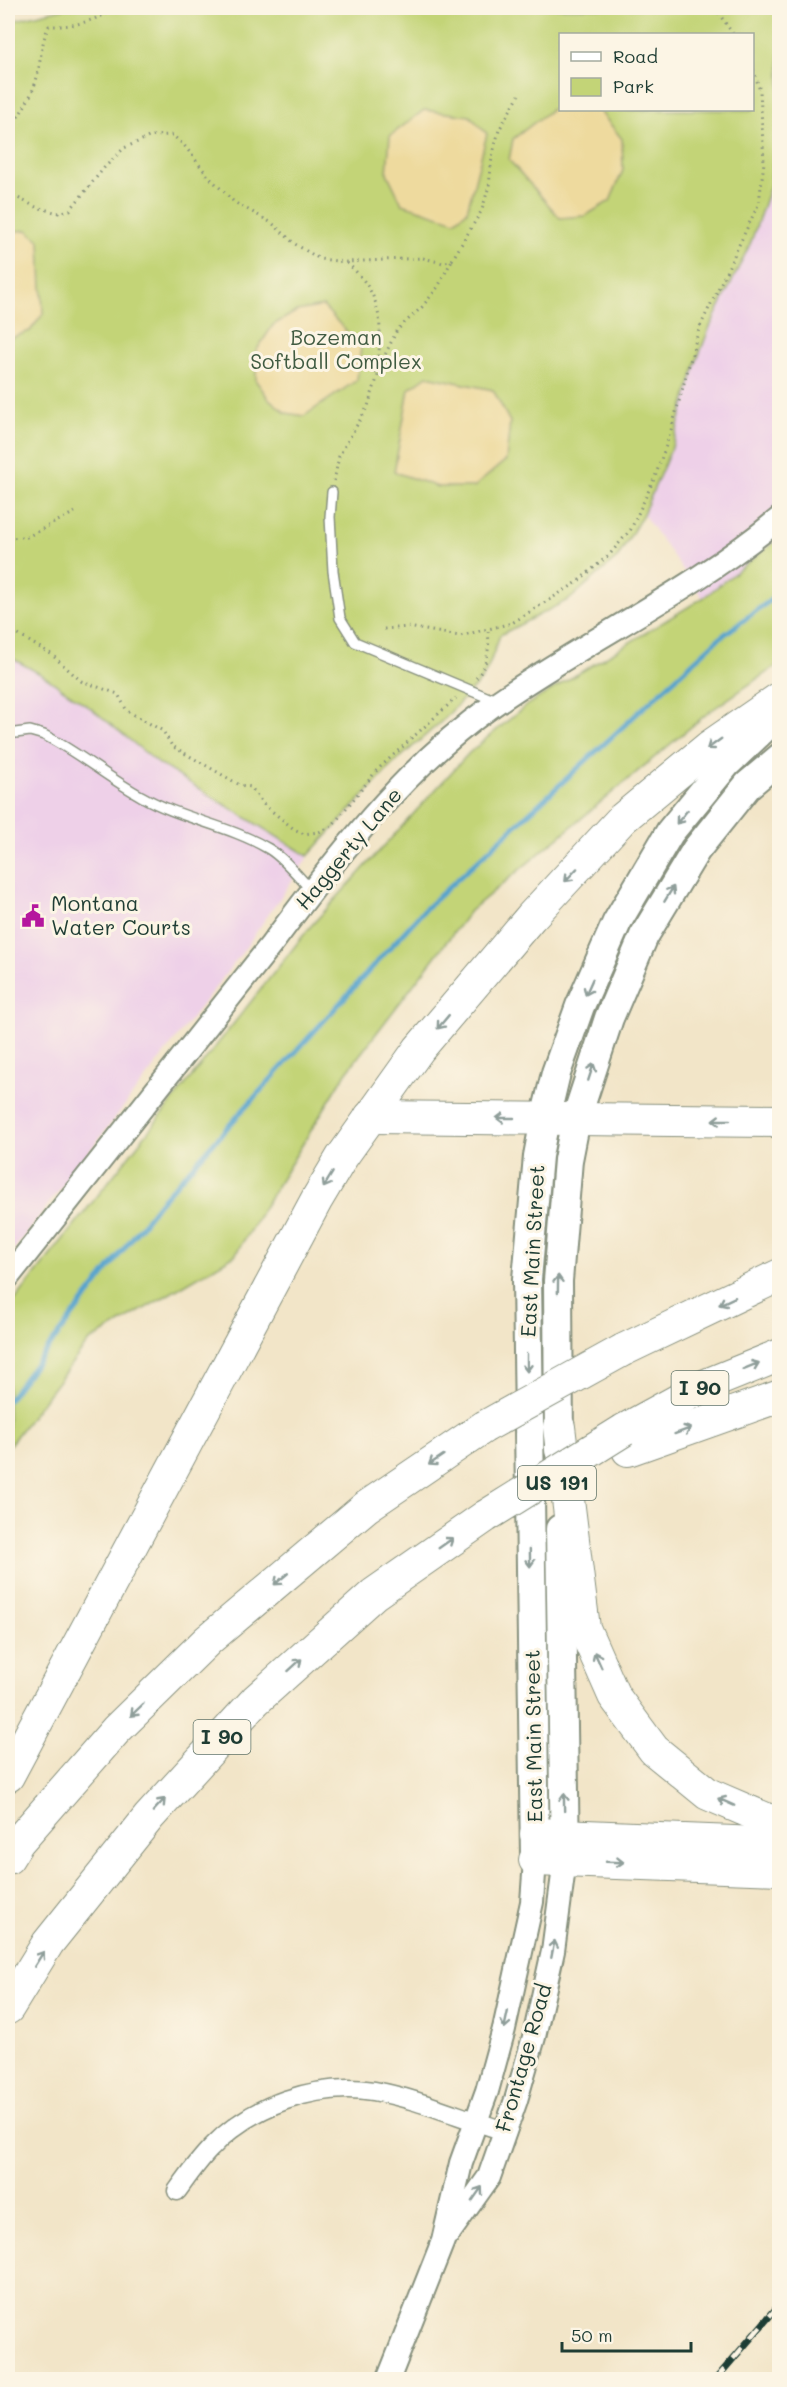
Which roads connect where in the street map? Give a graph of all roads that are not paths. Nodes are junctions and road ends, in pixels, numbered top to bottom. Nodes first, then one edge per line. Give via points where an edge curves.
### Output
1 (332, 492) road end
2 (780, 518) edge
3 (780, 698) edge
4 (498, 702) junction
5 (780, 713) edge
6 (8, 734) edge
7 (780, 758) edge
8 (311, 890) junction
9 (370, 1117) junction
10 (545, 1119) junction
11 (576, 1119) junction
12 (780, 1120) edge
13 (780, 1275) edge
14 (8, 1277) edge
15 (780, 1355) edge
16 (780, 1396) edge
17 (559, 1427) junction
18 (626, 1440) junction
19 (486, 1516) joint
20 (8, 1776) edge
21 (780, 1825) edge
22 (780, 1844) edge
23 (550, 1847) junction
24 (8, 1858) edge
25 (780, 1869) edge
26 (8, 2008) edge
27 (476, 2122) junction
28 (505, 2131) junction
29 (177, 2191) dead end
30 (443, 2241) junction
31 (388, 2379) edge

1 - 4 lane via 336,594 340,618 354,642
2 - 4 street, Haggerty Lane via 708,573
3 -> 9 highway via 709,747 622,819 531,917 419,1050
4 - 8 street, Haggerty Lane via 448,741 404,783
5 -> 10 highway, East Main Street via 726,764 670,832 617,922 580,1006 556,1073
6 - 8 lane via 30,731 44,735 156,804 268,848
11 -> 7 highway, East Main Street via 609,1018 644,936 696,850 748,785
8 - 14 street, Haggerty Lane
10 -> 9 highway
9 -> 20 highway via 317,1198
10 - 11 highway
10 -> 23 highway, East Main Street via 527,1279
12 -> 11 highway
17 -> 11 highway, East Main Street via 558,1281 568,1160
13 -> 24 highway, bridge via 623,1350 484,1427 366,1508 208,1640 116,1730
18 -> 15 highway, I 90 via 706,1385
18 -> 16 highway
21 -> 17 highway via 708,1794 654,1750 614,1696 584,1628
23 -> 17 highway, East Main Street
18 - 19 highway, US 191, bridge
26 -> 19 highway, I 90 via 48,1943 148,1817 256,1700 374,1594
22 - 23 highway
23 -> 25 highway
23 -> 27 street, Frontage Road via 532,1902 504,2029
28 -> 23 street, Frontage Road via 539,2015 555,1940
27 - 28 street
27 - 29 street via 374,2091 304,2095 279,2102 236,2126 211,2147
27 - 30 street, Frontage Road via 461,2163
30 -> 28 street, Frontage Road via 489,2177
30 - 31 street, Frontage Road

